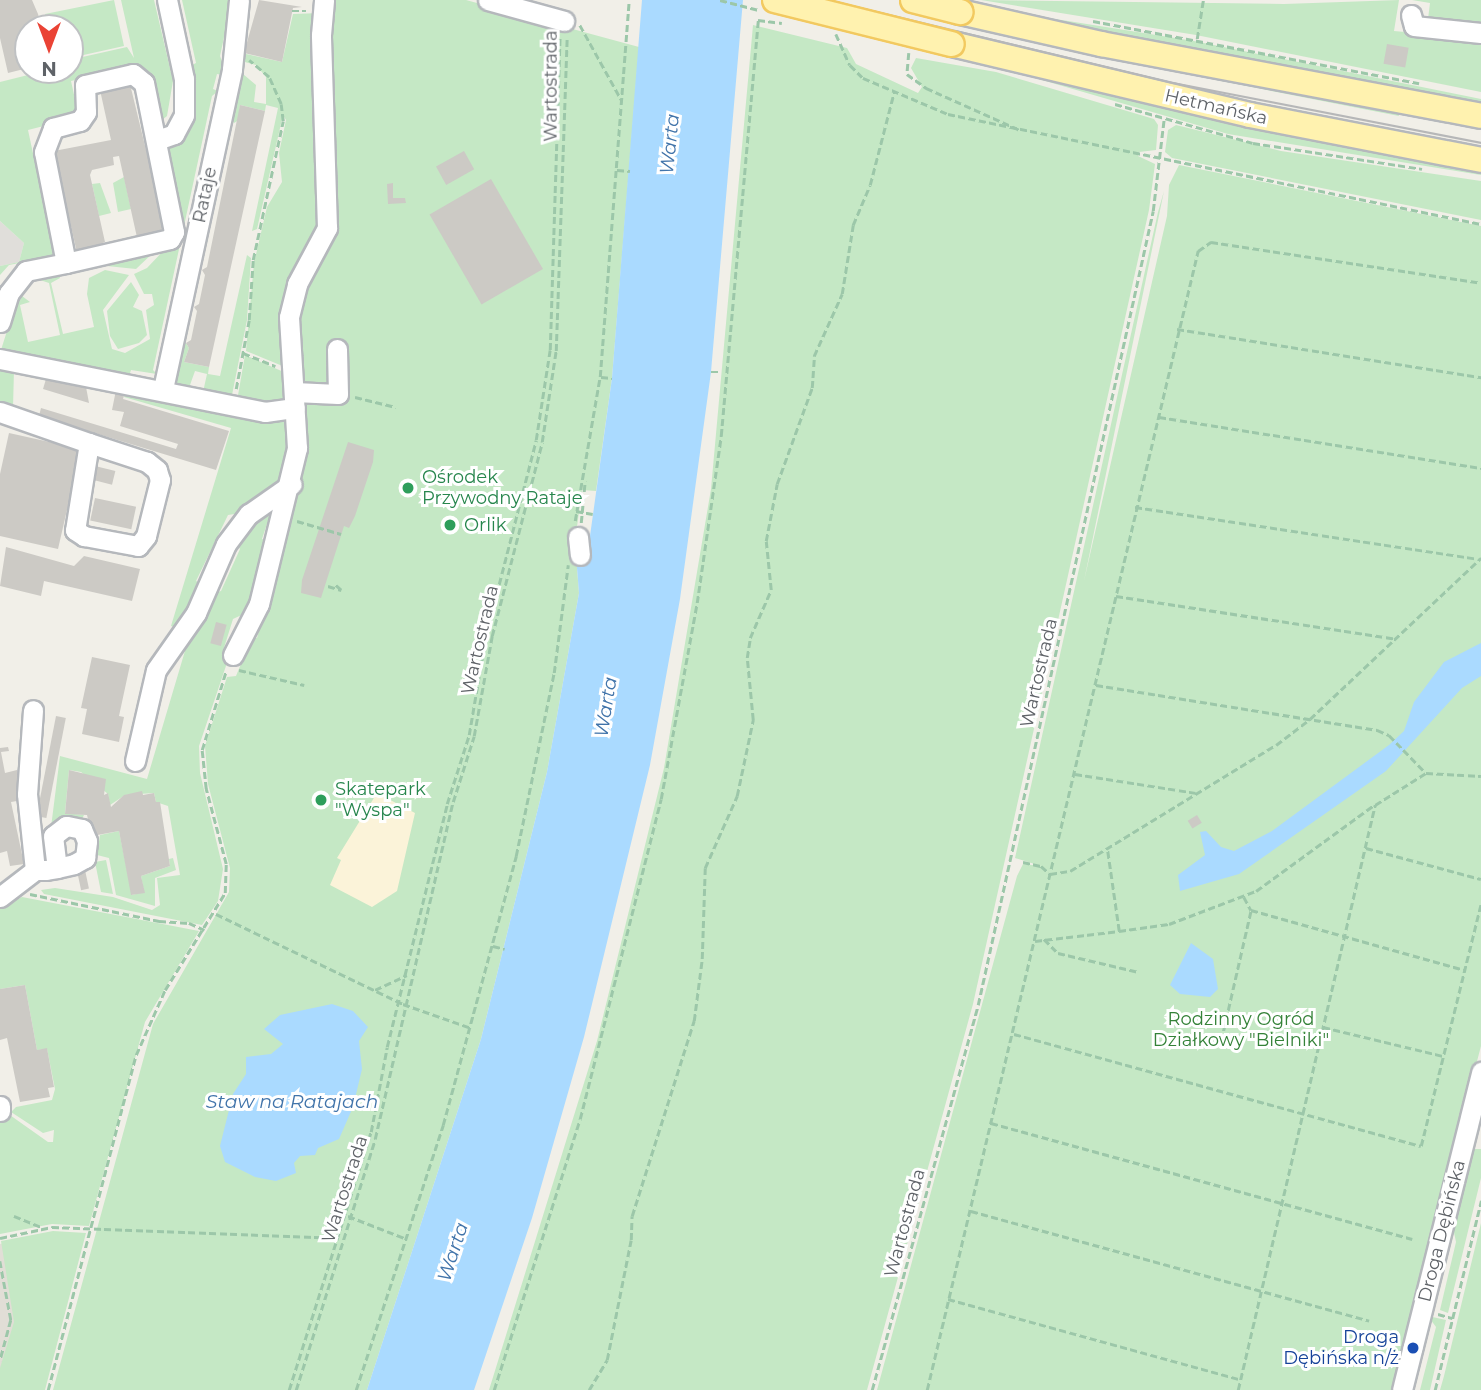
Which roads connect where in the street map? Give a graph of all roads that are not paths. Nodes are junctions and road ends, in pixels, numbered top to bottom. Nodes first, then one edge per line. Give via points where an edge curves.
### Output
1 (167, 0) edge
2 (239, 0) edge
3 (324, 0) edge
4 (488, 0) edge
5 (775, 0) edge
6 (913, 0) edge
7 (1411, 15) dead end
8 (570, 20) road end
9 (1481, 33) edge
10 (1481, 117) edge
11 (1423, 119) junction
12 (157, 140) junction
13 (1481, 160) edge
14 (66, 262) junction
15 (0, 322) edge
16 (337, 349) dead end
17 (0, 359) edge
18 (163, 389) junction
19 (295, 400) junction
20 (0, 412) edge
21 (89, 443) junction
22 (292, 484) junction
23 (236, 663) road end
24 (33, 710) dead end
25 (135, 761) dead end
26 (5, 894) edge
27 (1481, 1072) edge
28 (0, 1106) edge
29 (0, 1111) edge
30 (1472, 1143) edge
31 (1402, 1390) edge

1 - 12 street via 184,79 184,115 174,134
2 - 18 street, Rataje via 234,56
3 - 19 street via 327,228 291,305
4 - 8 street
5 - 11 main road, Hetmańska, bridge via 1250,115
6 - 11 main road, Hetmańska, bridge
7 - 9 street via 1414,26
10 - 11 main road, Hetmańska
11 - 13 main road, Hetmańska
12 - 14 street via 175,222 170,239
12 - 14 street via 144,83 133,74 85,85 86,112 80,121 53,128 44,152
14 - 15 street via 26,271 9,293
16 - 19 street via 338,394
17 - 18 street
18 - 19 street via 265,412
19 - 22 street via 297,448
20 - 21 street
21 - 21 street via 147,462 157,470 160,480 146,536 138,546 83,536 75,530
22 - 23 street via 259,604
22 - 25 street via 249,514 226,544 196,613 156,670
24 - 26 street via 27,794 43,867
27 - 30 street, Droga Dębińska
28 - 29 street
30 - 31 street, Droga Dębińska

